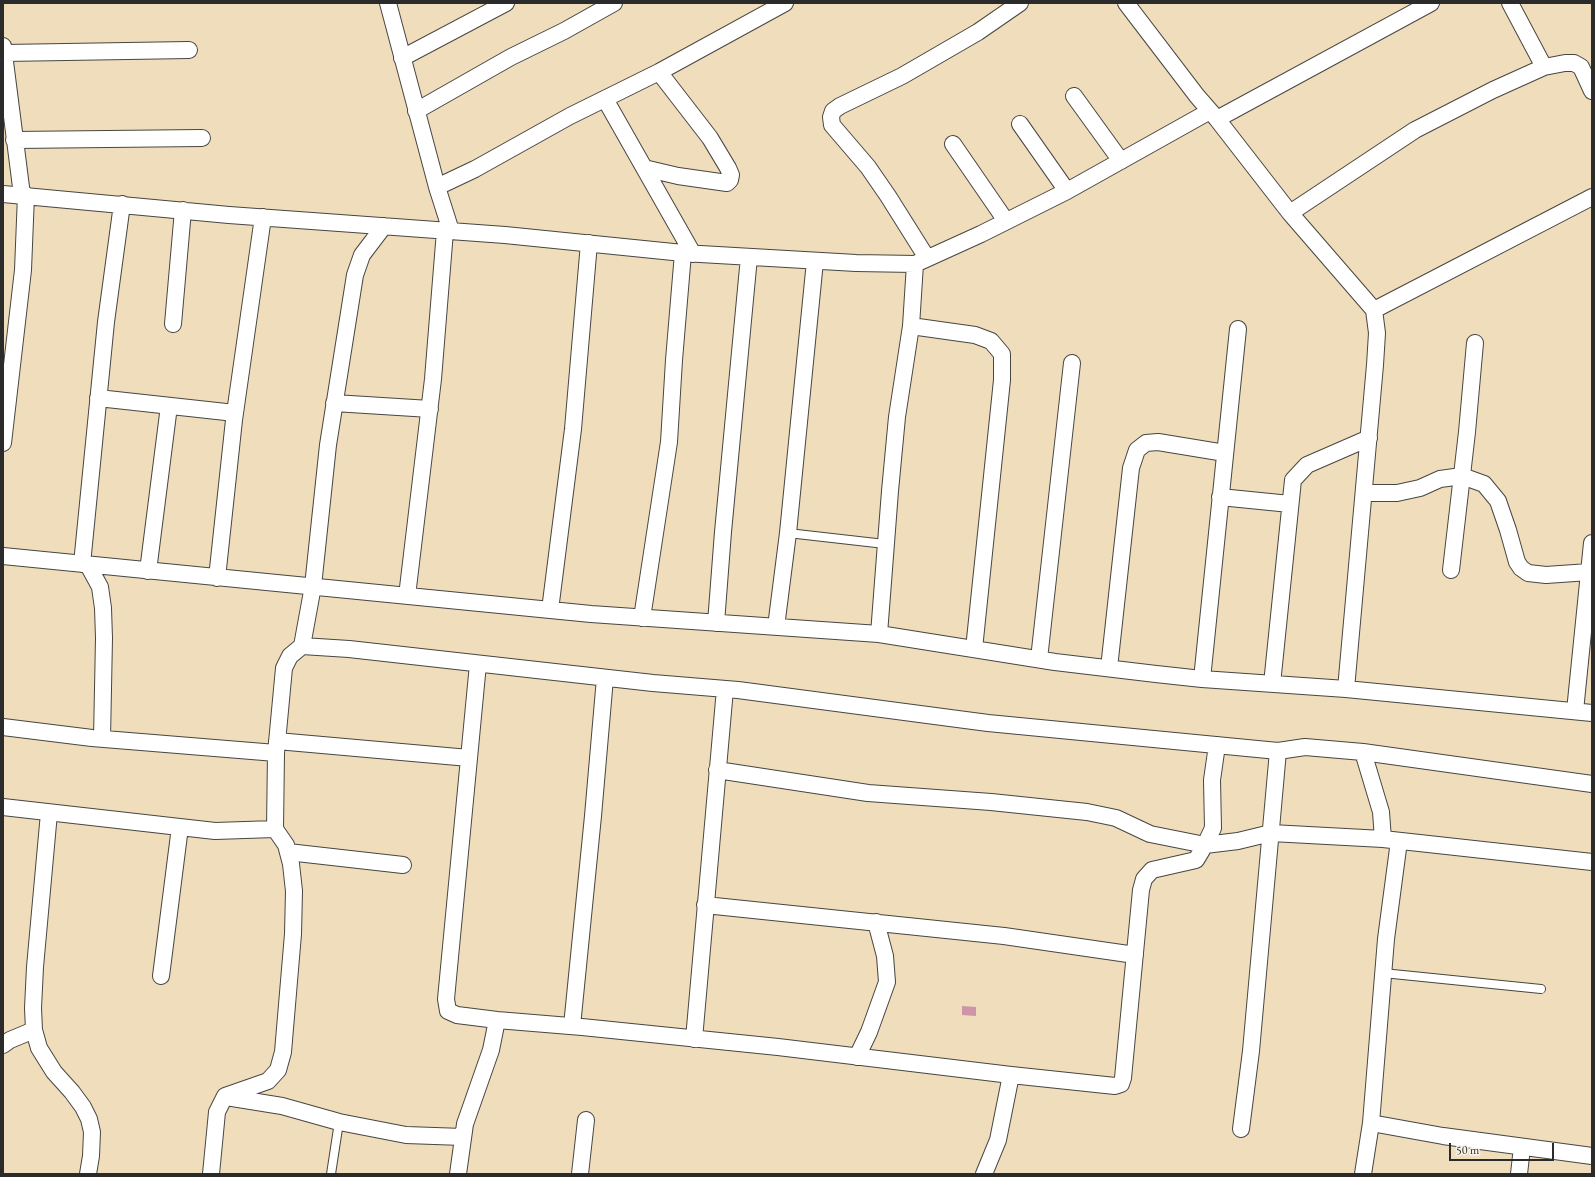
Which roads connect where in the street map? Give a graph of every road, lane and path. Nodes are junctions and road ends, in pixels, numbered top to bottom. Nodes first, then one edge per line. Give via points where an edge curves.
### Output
1 (388, 3) edge
2 (506, 3) edge
3 (614, 3) edge
4 (785, 3) edge
5 (1020, 3) edge
6 (1126, 3) edge
7 (1431, 3) edge
8 (1510, 3) edge
9 (4, 50) edge
10 (188, 50) dead end
11 (402, 58) junction
12 (1544, 67) junction
13 (659, 72) junction
14 (5, 82) edge
15 (1592, 91) edge
16 (1074, 96) dead end
17 (605, 99) junction
18 (416, 111) junction
19 (1214, 115) junction
20 (1020, 124) dead end
21 (202, 138) dead end
22 (14, 140) junction
23 (953, 144) dead end
24 (1121, 161) junction
25 (644, 168) junction
26 (437, 187) junction
27 (1067, 191) junction
28 (3, 194) edge
29 (24, 195) junction
30 (1592, 197) edge
31 (122, 204) junction
32 (183, 210) junction
33 (1290, 214) junction
34 (263, 217) junction
35 (1006, 221) junction
36 (384, 226) junction
37 (448, 231) junction
38 (589, 243) junction
39 (688, 253) junction
40 (749, 256) junction
41 (815, 261) junction
42 (921, 261) junction
43 (1374, 310) junction
44 (173, 324) dead end
45 (910, 326) junction
46 (1238, 329) dead end
47 (1475, 343) dead end
48 (1072, 363) dead end
49 (98, 398) junction
50 (5, 399) edge
51 (334, 404) junction
52 (169, 406) junction
53 (430, 410) junction
54 (235, 413) junction
55 (1369, 438) junction
56 (3, 443) edge
57 (1225, 453) junction
58 (1462, 476) junction
59 (1364, 493) junction
60 (1220, 497) junction
61 (1290, 504) junction
62 (788, 533) junction
63 (885, 544) junction
64 (1592, 549) edge
65 (3, 556) edge
66 (85, 565) junction
67 (1451, 570) dead end
68 (148, 571) junction
69 (1589, 572) junction
70 (217, 578) junction
71 (313, 586) junction
72 (407, 596) junction
73 (550, 610) junction
74 (642, 618) junction
75 (716, 623) junction
76 (776, 627) junction
77 (879, 634) junction
78 (302, 646) junction
79 (974, 649) junction
80 (1039, 659) junction
81 (478, 664) junction
82 (1109, 668) junction
83 (605, 678) junction
84 (1202, 679) junction
85 (1272, 684) junction
86 (725, 689) junction
87 (1346, 689) junction
88 (1575, 711) junction
89 (1592, 713) edge
90 (3, 727) edge
91 (102, 739) junction
92 (1217, 745) junction
93 (277, 747) junction
94 (1278, 751) junction
95 (1363, 752) junction
96 (469, 758) junction
97 (718, 770) junction
98 (1592, 784) edge
99 (3, 807) edge
100 (50, 813) junction
101 (180, 827) junction
102 (275, 829) junction
103 (1271, 833) junction
104 (1383, 839) junction
105 (1399, 841) junction
106 (1205, 845) junction
107 (288, 852) junction
108 (1592, 862) edge
109 (403, 865) dead end
110 (705, 905) junction
111 (876, 922) junction
112 (1135, 955) junction
113 (1383, 973) junction
114 (161, 976) dead end
115 (1541, 989) dead end
116 (497, 1020) junction
117 (572, 1026) junction
118 (34, 1030) junction
119 (694, 1039) junction
120 (3, 1045) edge
121 (856, 1057) junction
122 (1011, 1075) junction
123 (225, 1096) junction
124 (586, 1120) dead end
125 (339, 1122) junction
126 (1371, 1124) junction
127 (1241, 1129) dead end
128 (463, 1137) junction
129 (1522, 1147) junction
130 (1592, 1156) edge
131 (88, 1174) edge
132 (211, 1174) edge
133 (331, 1174) edge
134 (458, 1174) edge
135 (580, 1174) edge
136 (984, 1174) edge
137 (1363, 1174) edge
138 (1519, 1174) edge

1 - 11 street
2 - 11 street
3 - 18 street
4 - 13 street
5 - 42 street via 978,32 902,76 840,106 830,117 832,125 868,167 888,196
6 - 19 street
7 - 19 street
8 - 12 street
9 - 10 street
9 - 14 street
11 - 18 street
12 - 15 street via 1574,63 1581,67
12 - 33 street via 1415,130
13 - 17 street
13 - 25 street via 710,138 731,175 727,183
14 - 22 street
16 - 24 street
17 - 25 street
17 - 26 street
18 - 26 street
19 - 24 street
19 - 33 street
20 - 27 street
21 - 22 street
22 - 29 street
23 - 35 street
24 - 27 street
25 - 39 street
26 - 37 street
27 - 35 street
28 - 29 street
29 - 31 street
29 - 50 street via 23,270
30 - 43 street
31 - 32 street
31 - 49 street
32 - 34 street
32 - 44 street
33 - 43 street
34 - 36 street
34 - 54 street
35 - 42 street
36 - 37 street
36 - 51 street via 362,255 355,275
37 - 38 street
37 - 53 street
38 - 39 street
38 - 73 street via 573,429
39 - 40 street
39 - 74 street via 674,360 669,442
40 - 41 street
40 - 75 street
41 - 42 street
41 - 62 street
42 - 45 street
43 - 55 street via 1377,333
45 - 63 street via 897,416
45 - 79 street via 975,334 992,340 1002,354 1002,380
46 - 57 street
47 - 58 street
48 - 80 street
49 - 52 street
49 - 66 street
50 - 56 street
51 - 53 street
51 - 71 street
52 - 54 street
52 - 68 street
53 - 72 street
54 - 70 street
55 - 59 street
55 - 61 street via 1307,465 1293,480
57 - 60 street
57 - 82 street via 1158,442 1146,443 1137,450 1131,468
58 - 59 street via 1440,479 1420,488 1397,493
58 - 67 street
58 - 69 street via 1484,484 1498,501 1521,568 1528,573 1546,575
59 - 87 street
60 - 61 street
60 - 84 street
61 - 85 street
62 - 63 lane
62 - 76 street
63 - 77 street
64 - 69 street
65 - 66 street
66 - 68 street
66 - 91 street via 100,587 103,608
68 - 70 street
69 - 88 street
70 - 71 street
71 - 72 street
71 - 78 street
72 - 73 street
73 - 74 street
74 - 75 street
75 - 76 street
76 - 77 street
77 - 79 street
78 - 81 street
78 - 93 street via 290,656 284,668
79 - 80 street
80 - 82 street
81 - 83 street
81 - 96 street
82 - 84 street
83 - 86 street
83 - 117 street
84 - 85 street
85 - 87 street
86 - 92 street via 988,723
86 - 97 street
87 - 88 street
88 - 89 street
90 - 91 street
91 - 93 street
92 - 94 street
92 - 106 street via 1212,780 1213,828
93 - 96 street
93 - 102 street
94 - 95 street via 1305,747
94 - 103 street
95 - 98 street
95 - 104 street via 1381,812
96 - 116 street via 446,999 448,1010 456,1015
97 - 106 street via 868,793 1087,812 1116,818 1150,834
97 - 110 street
99 - 100 street
100 - 101 street
100 - 118 street via 35,967
101 - 102 street via 215,831
101 - 114 street
102 - 107 street
103 - 104 street
103 - 106 street
103 - 127 street via 1251,1051
104 - 105 street
105 - 108 street
105 - 113 street
106 - 112 street via 1196,860 1152,870 1144,879
107 - 109 street
107 - 123 street via 294,891 293,934 283,1052 278,1070 268,1081
110 - 111 street
110 - 119 street
111 - 112 street via 1004,936
111 - 121 street via 885,956 887,982 870,1032
112 - 122 street via 1121,1084 1115,1086
113 - 115 lane
113 - 126 street
116 - 117 street
116 - 128 street
117 - 119 street
118 - 120 street
118 - 131 street via 39,1048 54,1072 83,1107 89,1119 92,1132
119 - 121 street
121 - 122 street
122 - 136 street via 998,1140
123 - 125 street via 282,1106
123 - 132 street via 217,1112
124 - 135 street
125 - 128 street via 406,1135
125 - 133 lane
126 - 129 street
126 - 137 street
128 - 134 street
129 - 130 street
129 - 138 street

